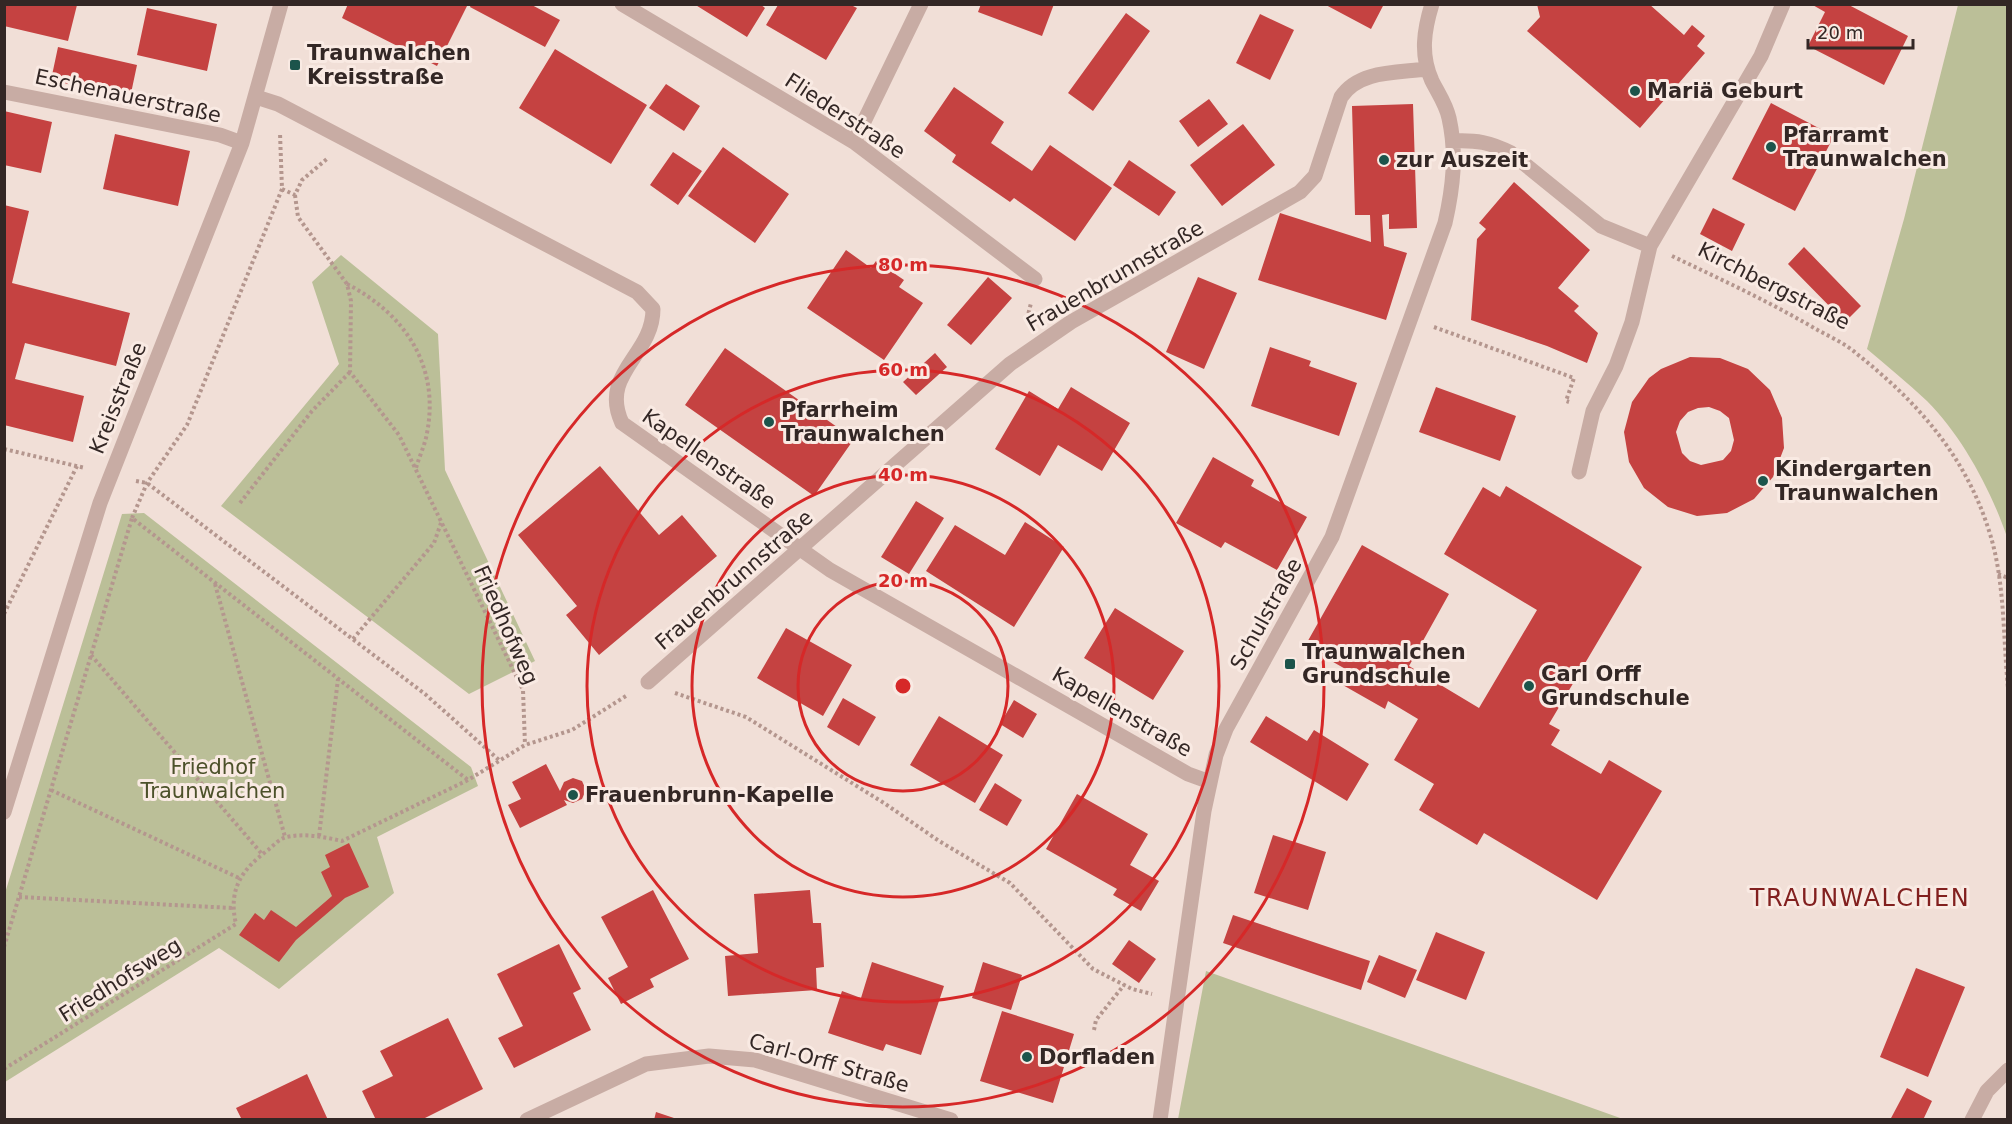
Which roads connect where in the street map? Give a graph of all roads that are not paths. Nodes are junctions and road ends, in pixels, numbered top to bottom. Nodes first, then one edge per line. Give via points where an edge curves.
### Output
1 (281, 4) edge
2 (622, 4) edge
3 (921, 4) edge
4 (1432, 4) edge
5 (1783, 4) edge
6 (1426, 69) junction
7 (4, 92) edge
8 (256, 97) junction
9 (1453, 141) junction
10 (854, 142) junction
11 (242, 143) junction
12 (1650, 246) junction
13 (1035, 279) dead end
14 (1579, 472) dead end
15 (801, 550) junction
16 (651, 679) road end
17 (1210, 782) junction
18 (4, 812) edge
19 (2007, 1070) edge
20 (527, 1119) edge
21 (951, 1119) edge
22 (1160, 1119) edge
23 (1972, 1119) edge

1 - 8 street, Kreisstraße
2 - 10 street, Fliederstraße
3 - 10 street
4 - 6 street via 1425,28
5 - 12 street via 1761,56
6 - 9 street, Schulstraße via 1444,103
6 - 15 street, Frauenbrunnstraße via 1359,78 1348,86 1315,176 1300,192 1071,322 1010,364
7 - 11 street, Eschenauerstraße via 220,135
8 - 11 street, Kreisstraße
8 - 15 street, Kapellenstraße via 278,104 646,298 653,309 650,332 615,389 615,407 622,423
9 - 12 street via 1483,140 1496,145 1601,226
9 - 17 street, Schulstraße via 1451,197 1332,537 1226,729
10 - 13 street, Fliederstraße
11 - 18 street, Kreisstraße via 111,475
12 - 14 street via 1632,322 1616,366 1593,411
15 - 16 street, Frauenbrunnstraße
15 - 17 street, Kapellenstraße via 1178,768
17 - 22 street, Schulstraße
19 - 23 street via 1987,1091
20 - 21 street, Carl-Orff Straße via 646,1064 709,1056 755,1060

